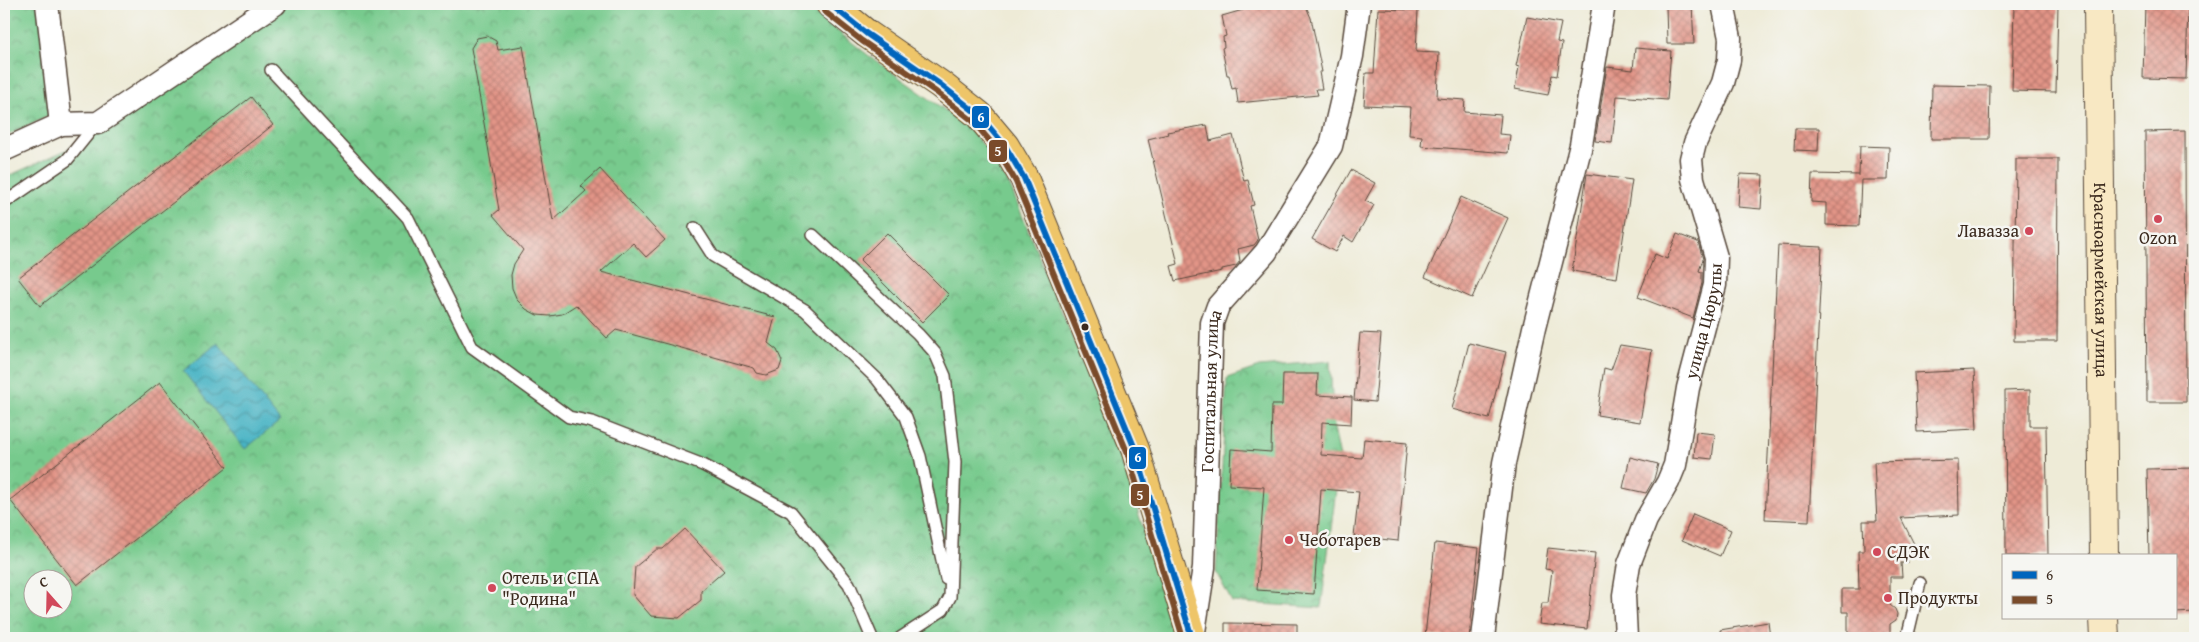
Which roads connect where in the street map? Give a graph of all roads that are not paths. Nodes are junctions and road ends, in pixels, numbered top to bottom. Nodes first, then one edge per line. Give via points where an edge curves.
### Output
1 (46, 4) edge
2 (275, 4) edge
3 (830, 4) edge
4 (1359, 4) edge
5 (1604, 4) edge
6 (1724, 4) edge
7 (2098, 4) edge
8 (271, 70) dead end
9 (98, 123) junction
10 (61, 124) junction
11 (4, 150) edge
12 (4, 203) edge
13 (695, 228) dead end
14 (813, 235) dead end
15 (2104, 554) edge
16 (1920, 583) dead end
17 (950, 597) junction
18 (2104, 620) edge
19 (872, 638) edge
20 (900, 638) edge
21 (1192, 638) edge
22 (1483, 638) edge
23 (1626, 638) edge
24 (1907, 638) edge
25 (2105, 638) edge

1 - 10 street
2 - 9 street
3 - 21 main road via 978,115 1005,146 1024,178 1135,449
4 - 21 street, Госпитальная улица via 1352,56 1331,146 1266,252 1218,306 1212,323 1204,567
5 - 22 street via 1581,145 1534,328 1504,463
6 - 23 street, улица Цюрупы via 1730,38 1729,60 1724,83 1695,143 1691,159 1693,179 1716,257 1715,285 1688,388 1675,465 1646,520 1629,564 1624,595
7 - 15 street, Красноармейская улица
8 - 19 lane via 408,218 472,347 569,417 592,422 703,465 791,512 849,584
9 - 10 street
9 - 12 lane via 67,160
10 - 11 street
13 - 17 lane via 712,256 805,310 877,379 906,417 920,456
14 - 17 lane via 918,334 935,353 945,376 954,462
16 - 24 lane
17 - 20 lane via 943,610
18 - 25 street

